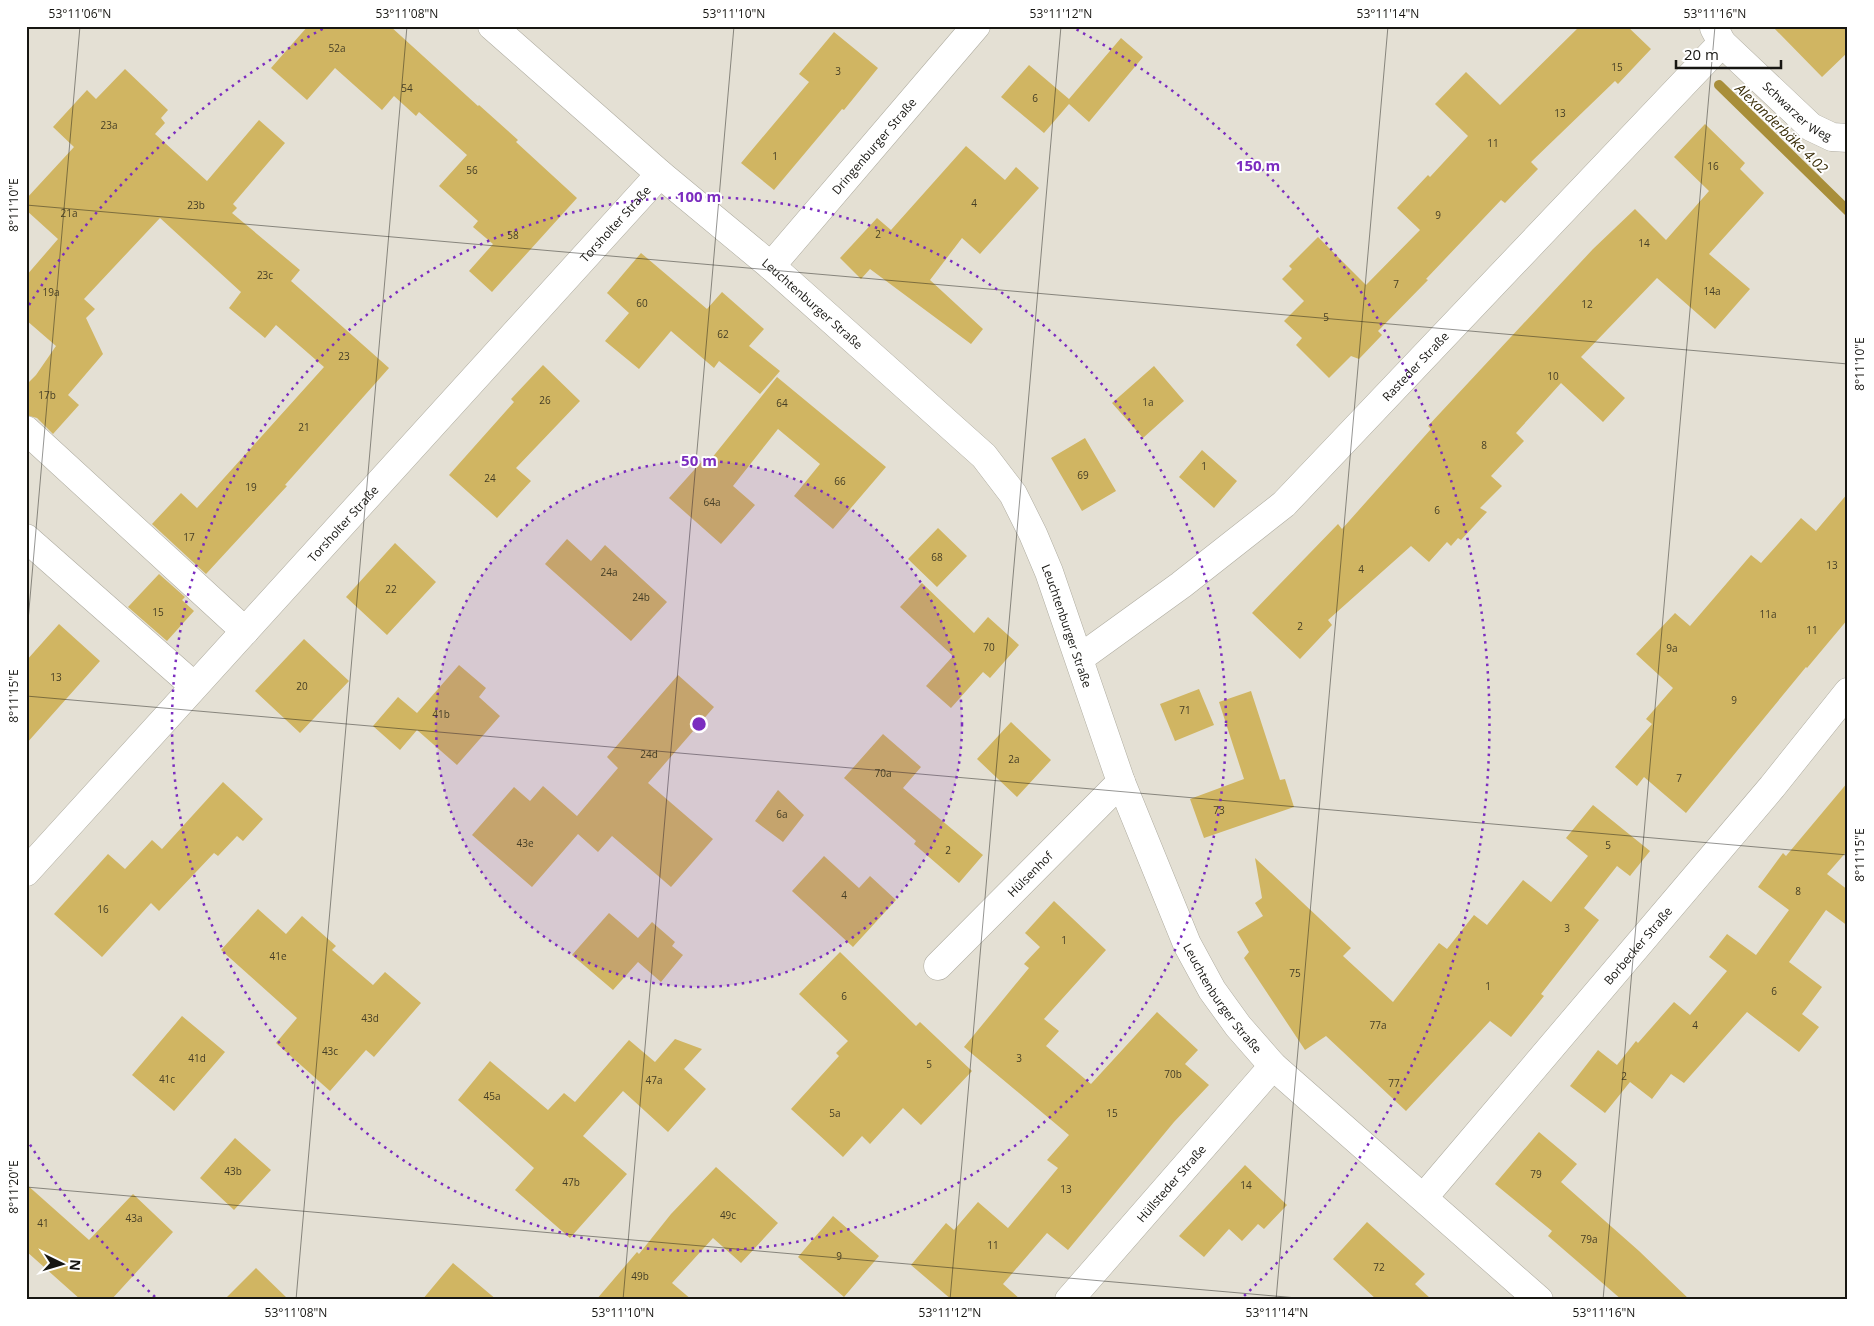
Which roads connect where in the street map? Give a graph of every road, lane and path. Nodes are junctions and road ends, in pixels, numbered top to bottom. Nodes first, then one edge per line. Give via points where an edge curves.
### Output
1 (492, 26) edge
2 (976, 26) edge
3 (1718, 34) edge
4 (1848, 138) edge
5 (660, 174) junction
6 (771, 266) junction
7 (26, 430) edge
8 (26, 538) edge
9 (244, 631) junction
10 (1080, 658) junction
11 (194, 686) junction
12 (1848, 692) edge
13 (1121, 782) junction
14 (26, 872) edge
15 (938, 966) dead end
16 (1273, 1066) junction
17 (1424, 1197) junction
18 (1069, 1300) edge
19 (1539, 1300) edge

1 - 5 street, Leuchtenburger Straße
2 - 6 street, Dringenburger Straße
3 - 4 street, Schwarzer Weg via 1811,127 1832,136
3 - 10 street, Rasteder Straße via 1284,504 1181,585
5 - 6 street, Leuchtenburger Straße
5 - 9 street, Torsholter Straße
6 - 10 street, Leuchtenburger Straße via 984,456 1013,494 1033,534
7 - 9 street
8 - 11 street
9 - 11 street, Torsholter Straße
10 - 13 street, Leuchtenburger Straße
11 - 14 street, Torsholter Straße
12 - 17 street, Borbecker Straße via 1772,787
13 - 15 street, Hülsenhof
13 - 16 street, Leuchtenburger Straße via 1187,944 1238,1026
16 - 17 street, Leuchtenburger Straße
16 - 18 street, Hüllsteder Straße
17 - 19 street, Leuchtenburger Straße

